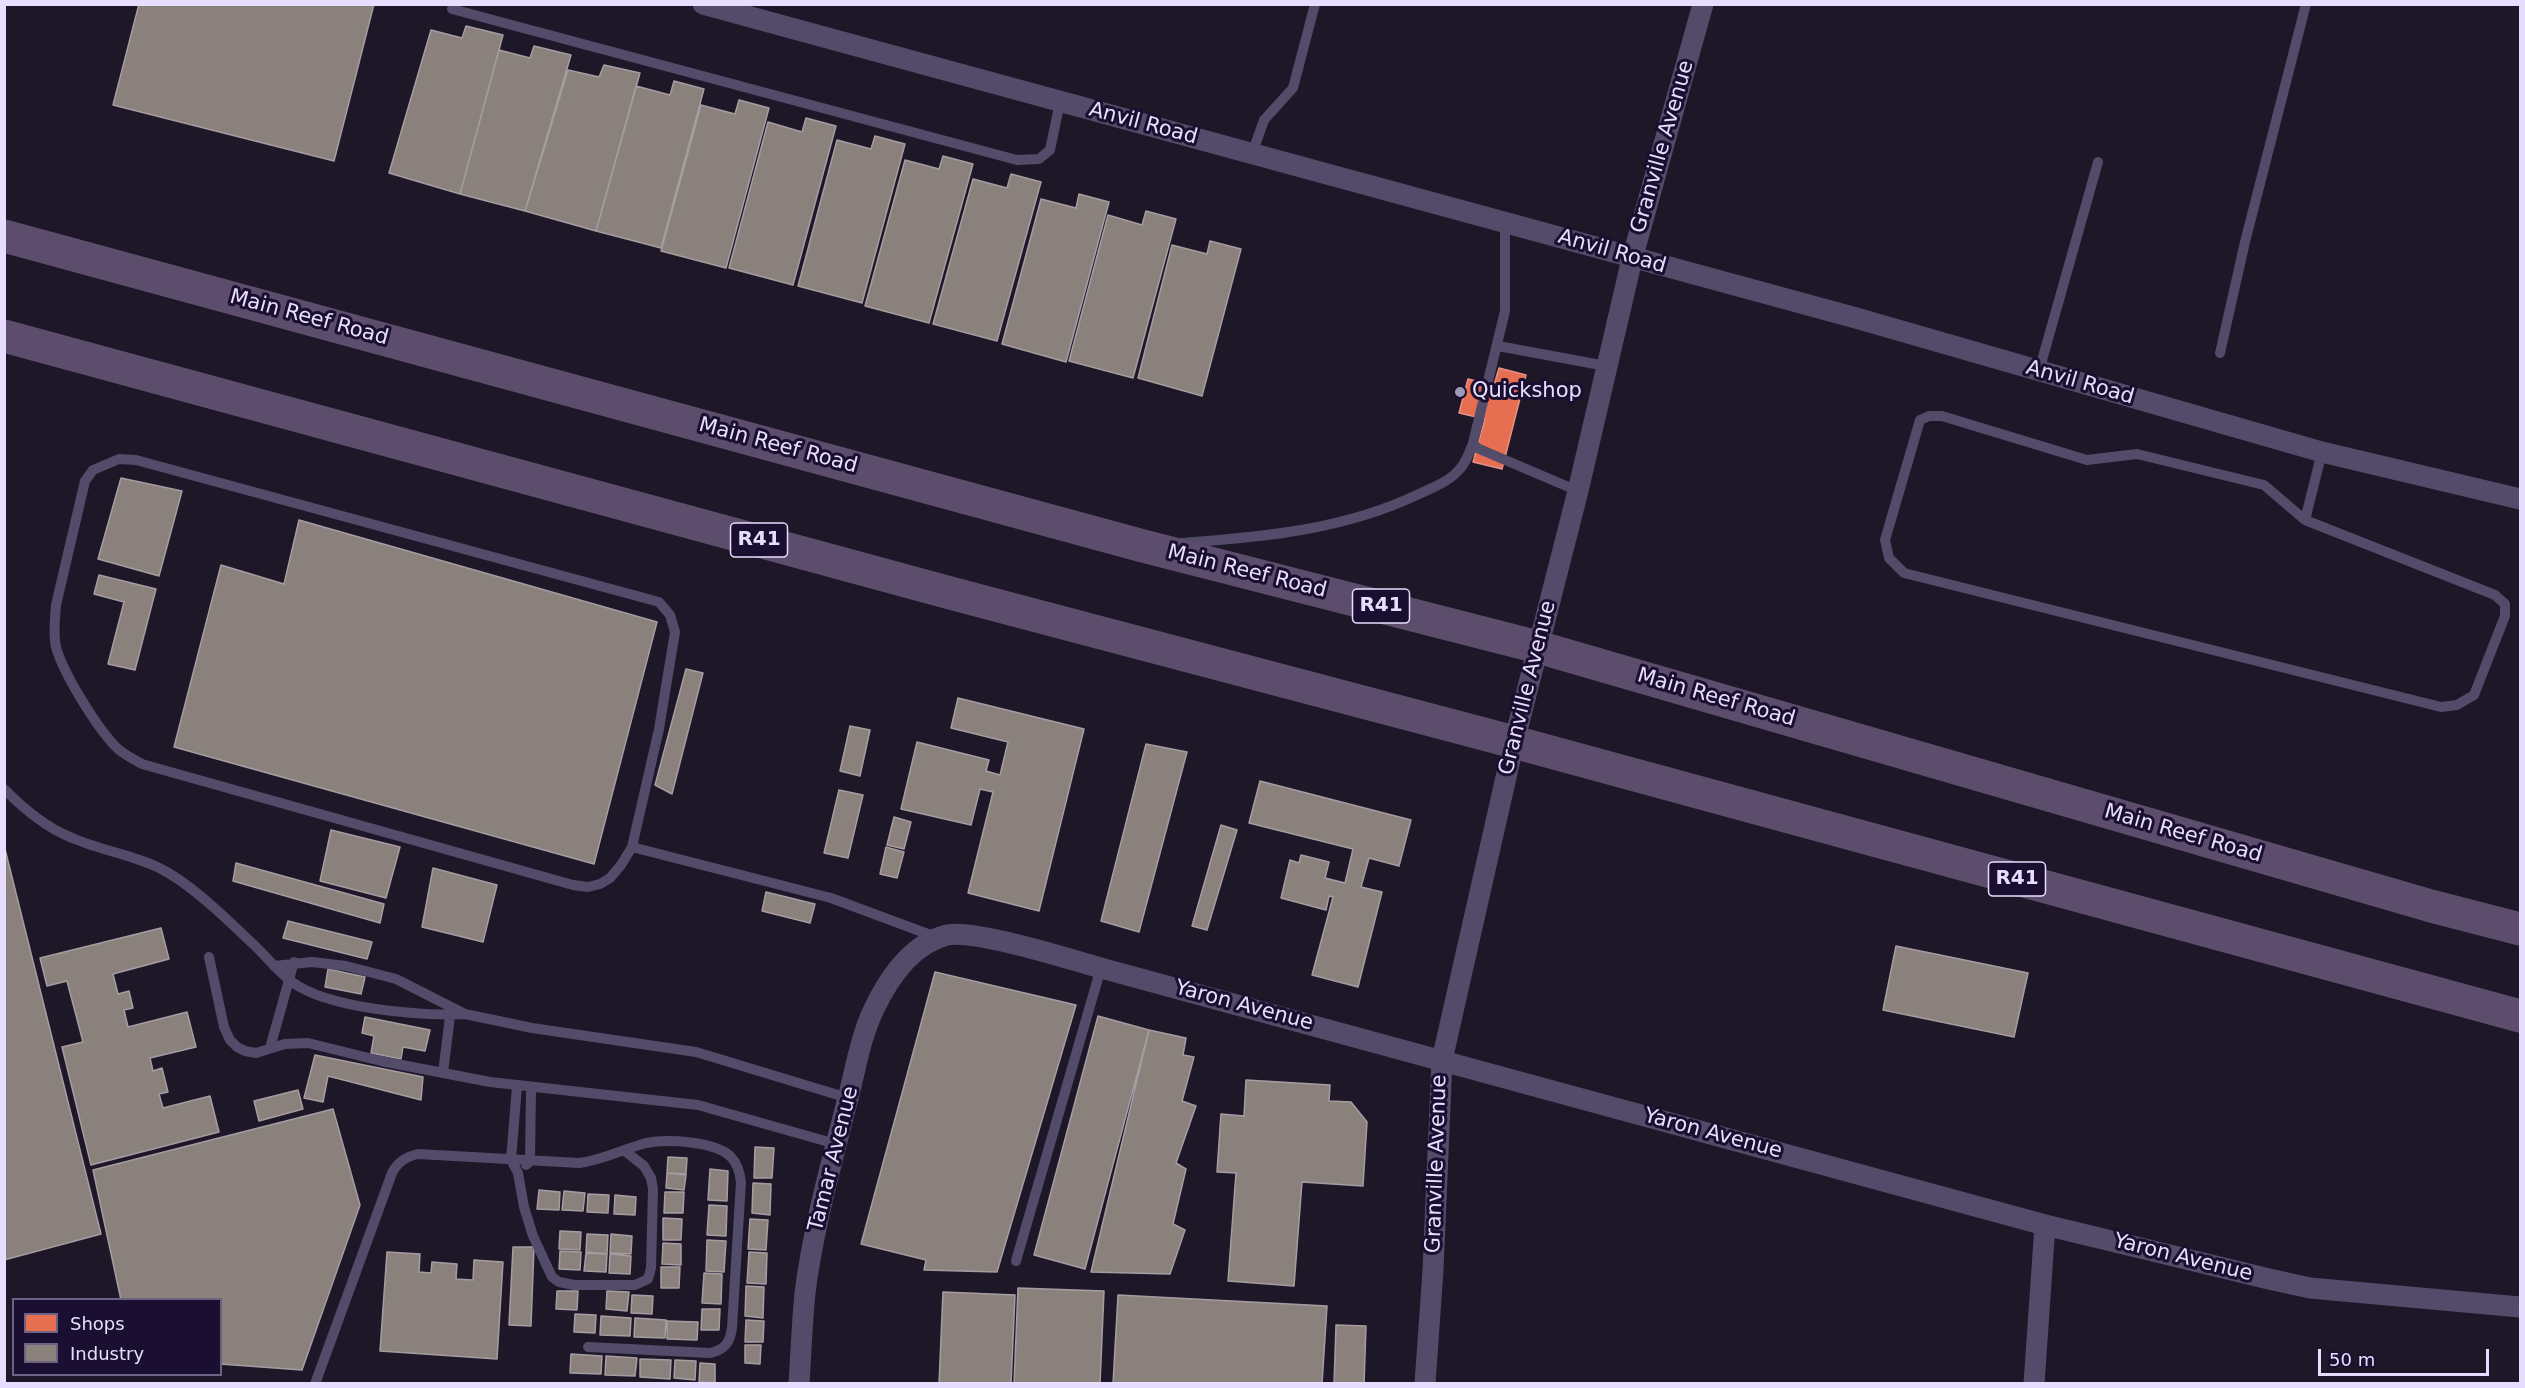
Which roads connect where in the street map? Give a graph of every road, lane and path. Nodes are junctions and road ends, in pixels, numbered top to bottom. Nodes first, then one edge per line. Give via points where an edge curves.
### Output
1 (703, 4) edge
2 (1315, 4) edge
3 (1703, 4) edge
4 (2306, 4) edge
5 (452, 9) dead end
6 (1060, 102) junction
7 (1252, 154) junction
8 (2098, 162) dead end
9 (1505, 222) junction
10 (4, 236) edge
11 (1632, 259) junction
12 (4, 336) edge
13 (1498, 346) junction
14 (2220, 353) dead end
15 (1606, 366) junction
16 (2039, 371) junction
17 (1473, 443) junction
18 (2322, 452) junction
19 (1578, 491) junction
20 (2520, 499) edge
21 (2305, 520) junction
22 (1143, 546) junction
23 (1538, 647) junction
24 (1514, 742) junction
25 (4, 789) edge
26 (632, 847) junction
27 (2520, 929) edge
28 (938, 938) junction
29 (916, 951) joint
30 (209, 957) dead end
31 (294, 962) junction
32 (274, 966) junction
33 (1101, 968) junction
34 (290, 981) junction
35 (451, 1010) junction
36 (2520, 1016) edge
37 (270, 1048) junction
38 (1442, 1060) junction
39 (443, 1073) junction
40 (516, 1086) junction
41 (531, 1088) junction
42 (848, 1098) junction
43 (836, 1144) junction
44 (625, 1151) junction
45 (511, 1160) junction
46 (530, 1161) junction
47 (518, 1173) junction
48 (2045, 1225) junction
49 (1016, 1261) dead end
50 (2520, 1307) edge
51 (588, 1347) dead end
52 (315, 1383) edge
53 (799, 1383) edge
54 (1425, 1383) edge
55 (2034, 1383) edge

1 - 6 street, Anvil Road
2 - 7 lane via 1293,88 1264,120
3 - 11 street, Granville Avenue
4 - 14 lane
5 - 6 lane via 1017,160 1039,159 1050,150
6 - 7 street, Anvil Road
7 - 9 street, Anvil Road
8 - 16 lane
9 - 11 street, Anvil Road
9 - 13 lane via 1506,299
10 - 22 main road, Main Reef Road / R41
11 - 15 street, Granville Avenue
11 - 16 street, Anvil Road
12 - 24 main road, R41
13 - 15 lane
13 - 17 lane
15 - 19 street, Granville Avenue
16 - 18 street, Anvil Road
17 - 19 lane
17 - 22 lane via 1466,462 1446,480 1388,508 1349,521 1254,537
18 - 20 street, Anvil Road
18 - 21 lane
19 - 23 street, Granville Avenue
21 - 21 lane via 2495,595 2505,604 2505,616 2474,695 2457,705 2441,707 1904,573 1889,558 1885,540 1920,420 1929,416 1942,416 2087,460 2137,454 2264,485
22 - 23 main road, Main Reef Road / R41
23 - 24 street, Granville Avenue
23 - 27 main road, Main Reef Road / R41
24 - 36 main road, R41
24 - 38 street, Granville Avenue
25 - 32 lane via 70,838 172,875 234,926
26 - 26 lane via 610,878 588,887 573,885 142,764 125,754 96,721 61,660 54,636 56,605 85,481 93,470 105,464 119,459 136,460 659,602 670,615 675,632 659,729
26 - 28 lane via 831,898
28 - 29 street, Yaron Avenue
28 - 33 street, Yaron Avenue via 948,934 978,936
29 - 42 street, Tamar Avenue via 900,966 873,1011
30 - 37 lane via 230,1040 245,1051 256,1053
31 - 32 lane
31 - 34 lane
31 - 35 lane via 329,962 367,971 406,983
32 - 34 lane
33 - 38 street, Yaron Avenue
33 - 49 lane
34 - 35 lane via 307,990 373,1009
34 - 37 lane
35 - 39 lane
35 - 42 lane via 532,1028 696,1052
37 - 39 lane via 308,1043
38 - 48 street, Yaron Avenue
38 - 54 street, Granville Avenue
39 - 40 lane
40 - 41 lane
40 - 45 lane
41 - 43 lane via 684,1102
41 - 46 lane
42 - 43 street, Tamar Avenue
43 - 53 street, Tamar Avenue via 805,1294
44 - 46 lane via 592,1161
44 - 47 lane via 649,1172 653,1189 651,1268 648,1279 640,1284 574,1285 552,1277 533,1236
44 - 51 lane via 648,1143 715,1147 732,1158 740,1172 731,1337 722,1349 710,1353
45 - 46 lane
45 - 47 lane
45 - 52 lane via 418,1154 399,1162
46 - 47 lane
48 - 50 street, Yaron Avenue via 2310,1288
48 - 55 street

